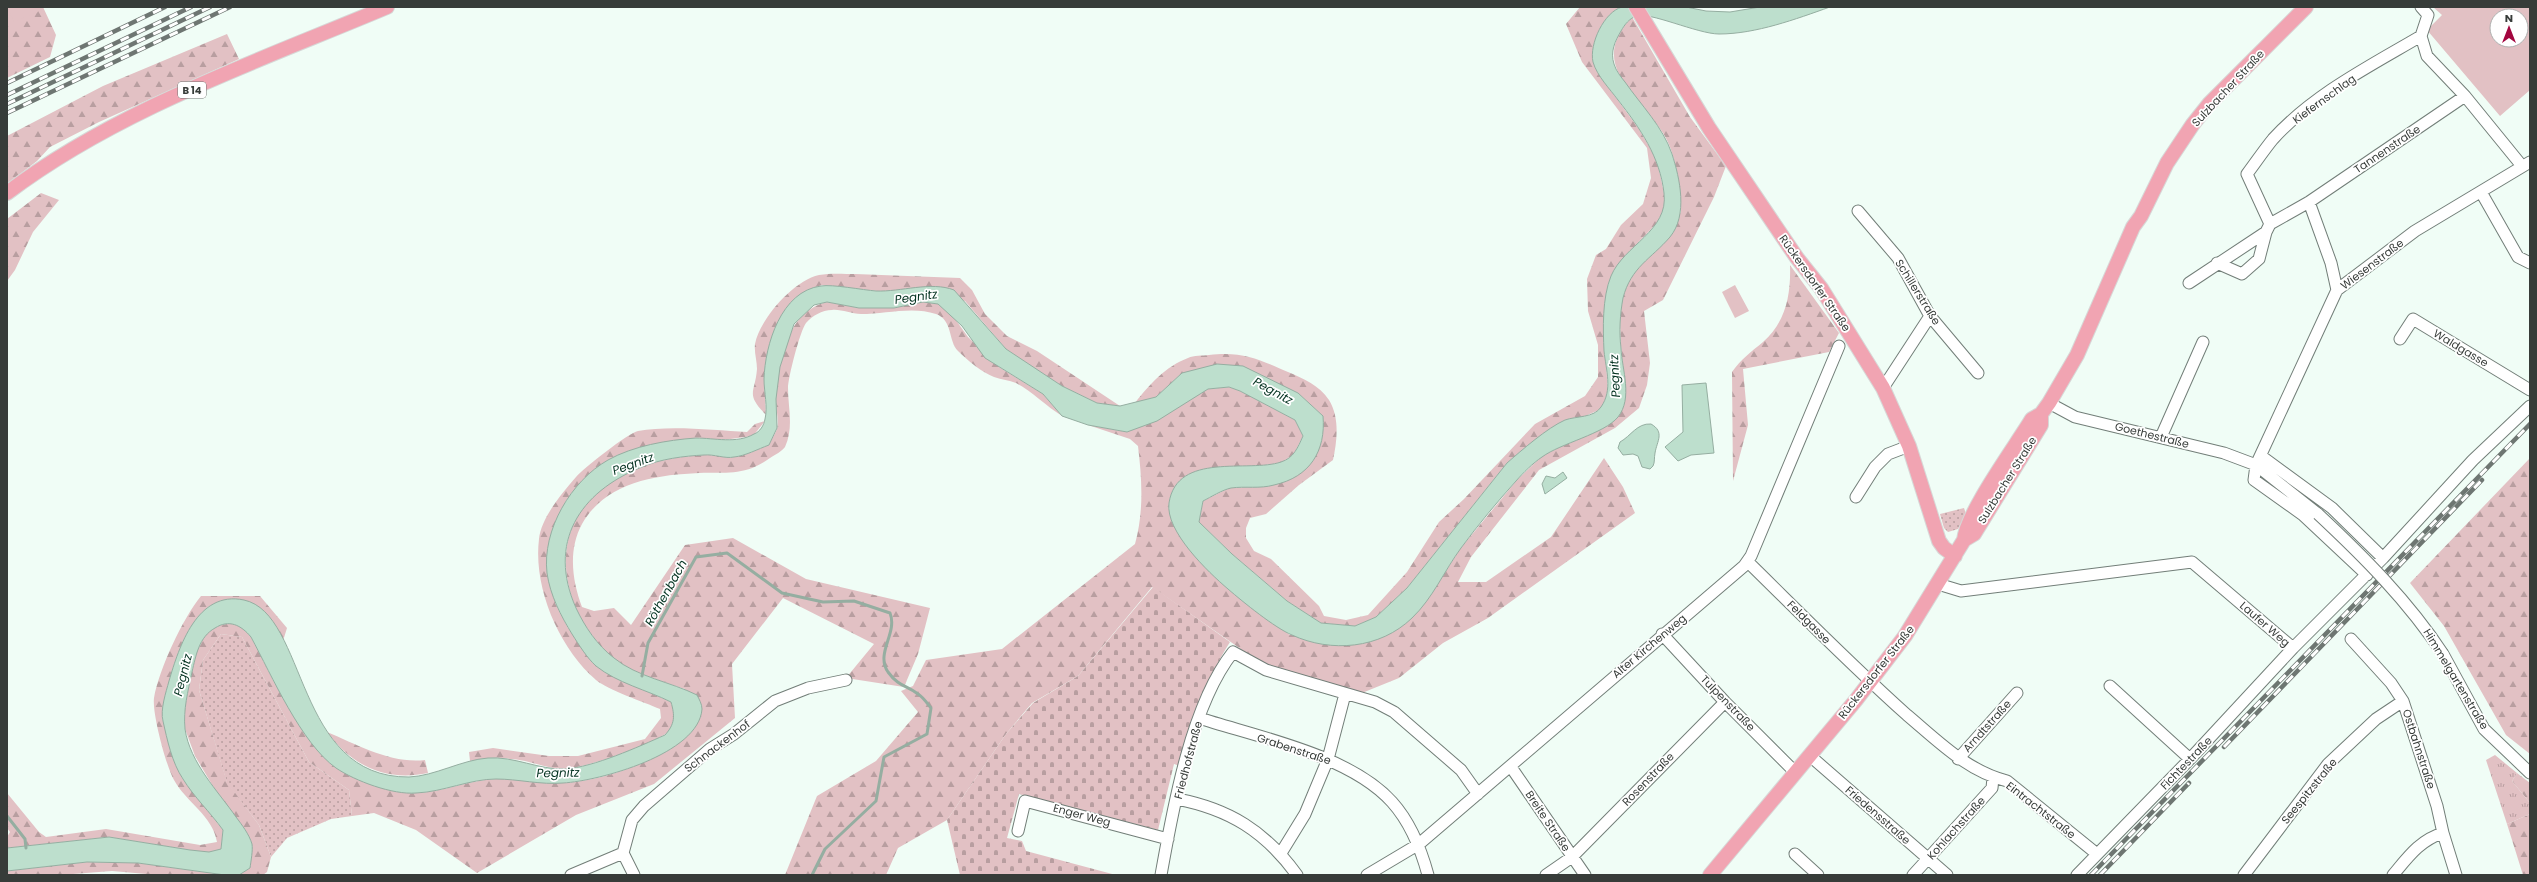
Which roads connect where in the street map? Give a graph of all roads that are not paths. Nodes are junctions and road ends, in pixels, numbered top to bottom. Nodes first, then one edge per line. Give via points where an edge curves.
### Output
1 (387, 7) edge
2 (1636, 7) edge
3 (2306, 7) edge
4 (2421, 7) edge
5 (2421, 36) junction
6 (2465, 96) junction
7 (2526, 164) edge
8 (2481, 192) junction
9 (7, 193) edge
10 (2309, 202) junction
11 (1858, 211) dead end
12 (2268, 228) junction
13 (2530, 262) edge
14 (2217, 263) junction
15 (2189, 283) dead end
16 (2337, 290) junction
17 (1930, 316) junction
18 (2400, 340) dead end
19 (2203, 342) dead end
20 (1839, 346) dead end
21 (1978, 373) dead end
22 (1883, 388) junction
23 (2530, 390) edge
24 (2530, 406) edge
25 (2045, 409) junction
26 (2161, 437) junction
27 (1909, 446) junction
28 (2258, 460) junction
29 (1856, 497) dead end
30 (2318, 514) joint
31 (1955, 556) junction
32 (2383, 558) junction
33 (1748, 562) junction
34 (2367, 575) junction
35 (1938, 584) junction
36 (1662, 634) junction
37 (2351, 639) dead end
38 (2293, 648) junction
39 (846, 680) dead end
40 (1870, 682) junction
41 (2110, 686) dead end
42 (2017, 693) dead end
43 (1345, 694) junction
44 (2403, 701) junction
45 (1724, 702) junction
46 (1199, 718) junction
47 (1808, 755) junction
48 (1328, 759) junction
49 (1958, 759) junction
50 (2190, 759) junction
51 (1511, 766) junction
52 (1795, 772) junction
53 (2530, 773) edge
54 (1993, 778) junction
55 (1478, 794) junction
56 (1177, 799) junction
57 (1018, 831) dead end
58 (2442, 833) junction
59 (1168, 839) junction
60 (1419, 844) junction
61 (623, 853) junction
62 (1281, 853) junction
63 (1795, 854) dead end
64 (2097, 854) junction
65 (1572, 857) junction
66 (1929, 858) junction
67 (571, 875) edge
68 (634, 875) edge
69 (1161, 875) edge
70 (1297, 875) edge
71 (1367, 875) edge
72 (1428, 875) edge
73 (1546, 875) edge
74 (1585, 875) edge
75 (1710, 875) edge
76 (1818, 875) edge
77 (1914, 875) edge
78 (1947, 875) edge
79 (2077, 875) edge
80 (2244, 875) edge
81 (2394, 875) edge
82 (2456, 875) edge

1 - 9 main road, B 14 via 134,116 47,164
2 - 22 main road, Rückersdorfer Straße via 1709,128 1797,258 1821,288
3 - 25 main road, Sulzbacher Straße via 2193,124 2167,162 2141,216 2140,229 2128,258
4 - 5 street via 2428,15
5 - 6 street via 2428,56
5 - 12 street, Kiefernschlag via 2343,82 2305,110 2273,139 2247,174
6 - 7 street
6 - 10 street, Tannenstraße
7 - 8 street, Wiesenstraße
8 - 13 street via 2518,257
8 - 16 street, Wiesenstraße via 2415,231
10 - 12 street, Tannenstraße
10 - 16 street via 2331,263
11 - 17 street, Schillerstraße via 1898,258
12 - 14 street, Tannenstraße
12 - 14 street via 2259,259 2242,274
14 - 15 street, Tannenstraße
16 - 28 street, Wiesenstraße
17 - 21 street, Schillerstraße
17 - 22 street
18 - 23 street, Waldgasse via 2413,319
19 - 26 street
20 - 33 street, Alter Kirchenweg
22 - 27 main road, Rückersdorfer Straße
24 - 32 street, Laufer Weg via 2474,460
25 - 26 street, Goethestraße
25 - 31 main road, Sulzbacher Straße via 2041,425 1974,534 1964,540
26 - 28 street, Goethestraße
27 - 29 street via 1888,454 1875,467
27 - 31 main road, Rückersdorfer Straße via 1939,541
28 - 30 street, Goethestraße
28 - 32 street, Goethestraße via 2332,508
28 - 34 street via 2254,480 2303,515
30 - 53 street, Himmelgartenstraße, bridge via 2369,562 2421,621 2443,654 2484,729
31 - 35 main road, Rückersdorfer Straße
32 - 34 street, Laufer Weg
33 - 36 street, Alter Kirchenweg
33 - 40 street, Feldgasse
34 - 38 street, Laufer Weg
35 - 38 street, Laufer Weg via 1961,591 2192,562
35 - 40 main road, Rückersdorfer Straße via 1906,636
36 - 45 street, Tulpenstraße
36 - 51 street, Alter Kirchenweg
37 - 44 street, Ostbahnstraße via 2391,683
38 - 50 street, Fichtestraße
39 - 61 street, Schnackenhof via 808,688 775,701 734,734 710,748 644,806 632,820
40 - 47 main road, Rückersdorfer Straße
40 - 49 street, Eintrachtstraße
41 - 50 street
42 - 49 street, Arndtstraße
43 - 46 street, Friedhofstraße via 1266,670 1233,652 1218,670
43 - 48 street
43 - 55 street via 1375,702 1394,712 1461,770
44 - 58 street, Ostbahnstraße via 2437,806
44 - 80 street, Seespitzstraße via 2376,719 2328,764
45 - 52 street, Tulpenstraße
45 - 65 street, Rosenstraße
46 - 48 street, Grabenstraße
46 - 56 street, Friedhofstraße
47 - 52 main road, Rückersdorfer Straße
47 - 66 street, Friedensstraße
48 - 60 street, Grabenstraße via 1369,781 1392,802
48 - 62 street via 1305,814
49 - 54 street, Eintrachtstraße
50 - 64 street, Fichtestraße
51 - 55 street, Alter Kirchenweg
51 - 65 street, Breite Straße
52 - 75 main road, Rückersdorfer Straße
54 - 64 street, Eintrachtstraße via 2007,781
54 - 66 street, Kohlachstraße via 1992,788
55 - 60 street, Alter Kirchenweg
56 - 59 street, Friedhofstraße
56 - 62 street via 1226,812
57 - 59 street, Enger Weg via 1025,801
58 - 81 street via 2429,837 2412,852
58 - 82 street, Ostbahnstraße
59 - 69 street, Friedhofstraße
60 - 71 street, Alter Kirchenweg
60 - 72 street, Grabenstraße
61 - 67 street
61 - 68 street
62 - 70 street
63 - 76 street
64 - 79 street, Fichtestraße
65 - 73 street
65 - 74 street, Breite Straße
66 - 77 street, Kohlachstraße
66 - 78 street, Friedensstraße

